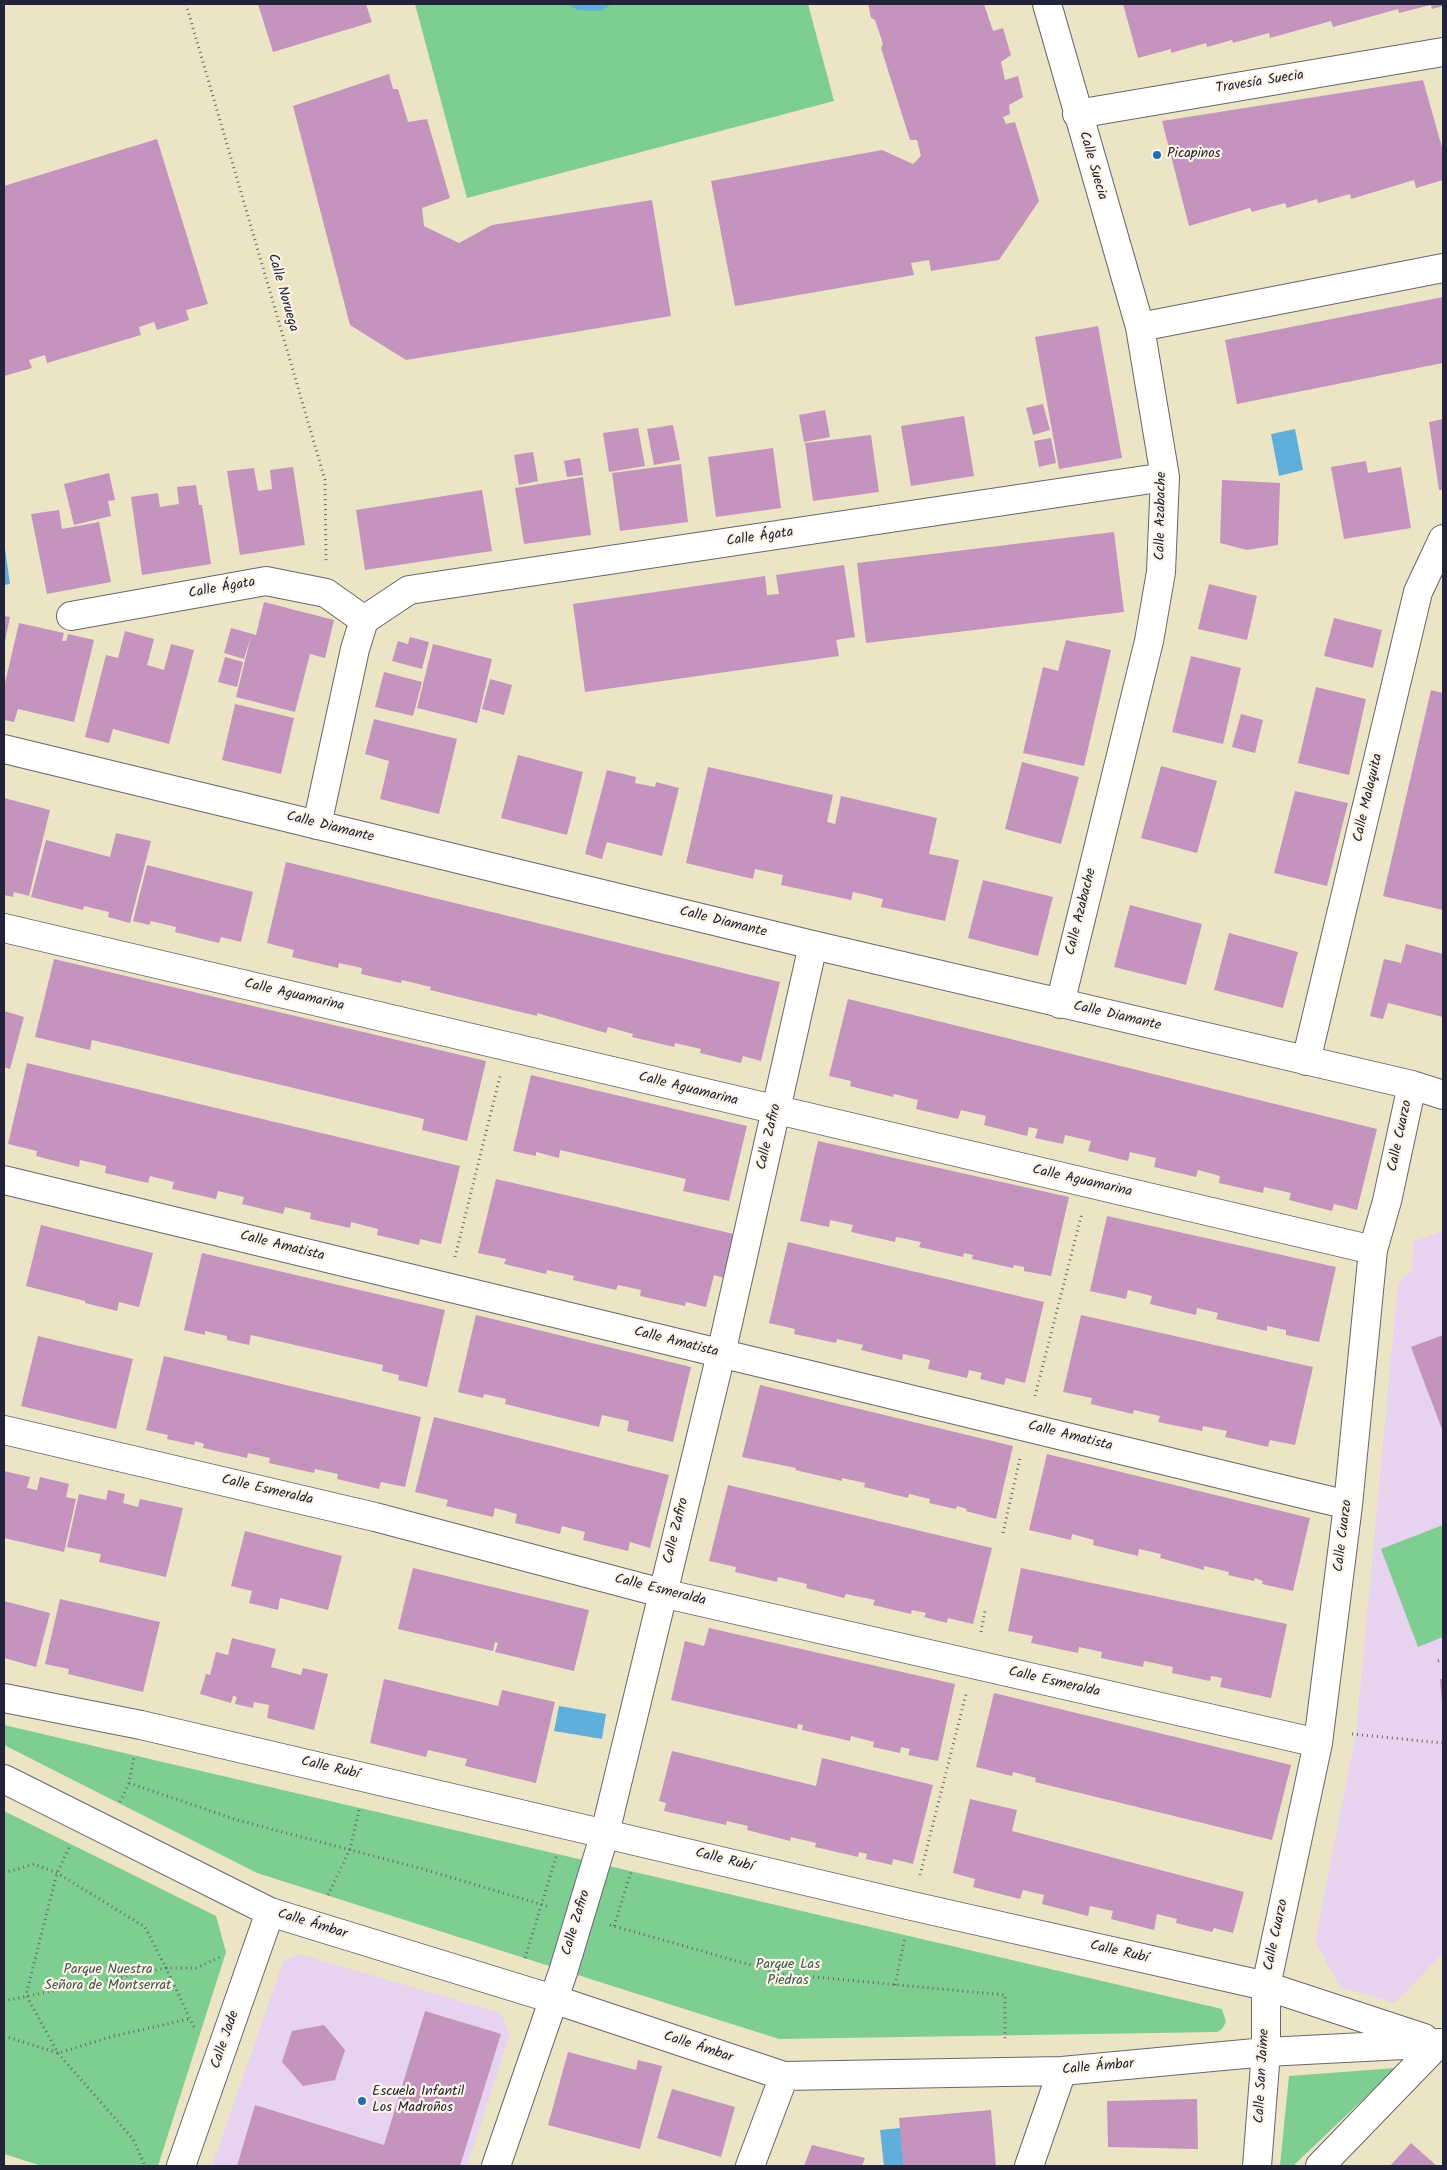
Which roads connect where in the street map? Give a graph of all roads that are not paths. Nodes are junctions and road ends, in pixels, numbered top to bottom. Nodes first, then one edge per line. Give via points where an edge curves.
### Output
1 (1046, 4) edge
2 (1443, 52) edge
3 (1077, 114) junction
4 (1443, 268) edge
5 (1140, 328) junction
6 (1165, 477) junction
7 (1443, 539) edge
8 (72, 616) dead end
9 (364, 620) junction
10 (4, 749) edge
11 (317, 825) junction
12 (4, 928) edge
13 (813, 945) junction
14 (1060, 1004) junction
15 (1306, 1062) junction
16 (1412, 1085) junction
17 (1443, 1095) edge
18 (776, 1111) junction
19 (4, 1180) edge
20 (1373, 1250) junction
21 (721, 1354) junction
22 (4, 1430) edge
23 (1348, 1505) junction
24 (662, 1593) junction
25 (4, 1698) edge
26 (1318, 1743) junction
27 (4, 1779) edge
28 (605, 1833) junction
29 (270, 1912) junction
30 (1266, 1986) junction
31 (553, 1999) junction
32 (1441, 2043) edge
33 (1266, 2052) junction
34 (1062, 2071) junction
35 (784, 2076) junction
36 (181, 2166) edge
37 (496, 2166) edge
38 (750, 2166) edge
39 (1029, 2166) edge
40 (1257, 2166) edge
41 (1320, 2166) edge

1 - 3 street, Calle Suecia
2 - 3 street, Travesía Suecia
3 - 5 street, Calle Suecia
4 - 5 street
5 - 6 street, Calle Azabache
6 - 9 street, Calle Ágata via 408,590
6 - 14 street, Calle Azabache via 1161,572 1149,641
7 - 15 street, Calle Malaquita via 1418,592
8 - 9 street, Calle Ágata via 266,581 326,594
9 - 11 street
10 - 11 street, Calle Diamante
11 - 13 street, Calle Diamante
12 - 18 street, Calle Aguamarina
13 - 14 street, Calle Diamante
13 - 18 street, Calle Zafiro
14 - 15 street, Calle Diamante
15 - 16 street, Calle Diamante
16 - 17 street, Calle Diamante
16 - 20 street, Calle Cuarzo
18 - 20 street, Calle Aguamarina
18 - 21 street, Calle Zafiro
19 - 21 street, Calle Amatista
20 - 23 street, Calle Cuarzo
21 - 23 street, Calle Amatista
21 - 24 street, Calle Zafiro
22 - 24 street, Calle Esmeralda via 375,1516
23 - 26 street, Calle Cuarzo
24 - 26 street, Calle Esmeralda
24 - 28 street, Calle Zafiro
25 - 28 street, Calle Rubí via 141,1725
26 - 30 street, Calle Cuarzo
27 - 29 street, Calle Ámbar
28 - 30 street, Calle Rubí
28 - 31 street, Calle Zafiro
29 - 31 street, Calle Ámbar
29 - 36 street, Calle Jade
30 - 32 street, Calle Rubí
30 - 33 street, Calle San Jaime
31 - 35 street, Calle Ámbar
31 - 37 street, Calle Zafiro
32 - 33 street, Calle Ámbar
32 - 41 street
33 - 34 street, Calle Ámbar
33 - 40 street, Calle San Jaime
34 - 35 street, Calle Ámbar
34 - 39 street
35 - 38 street

